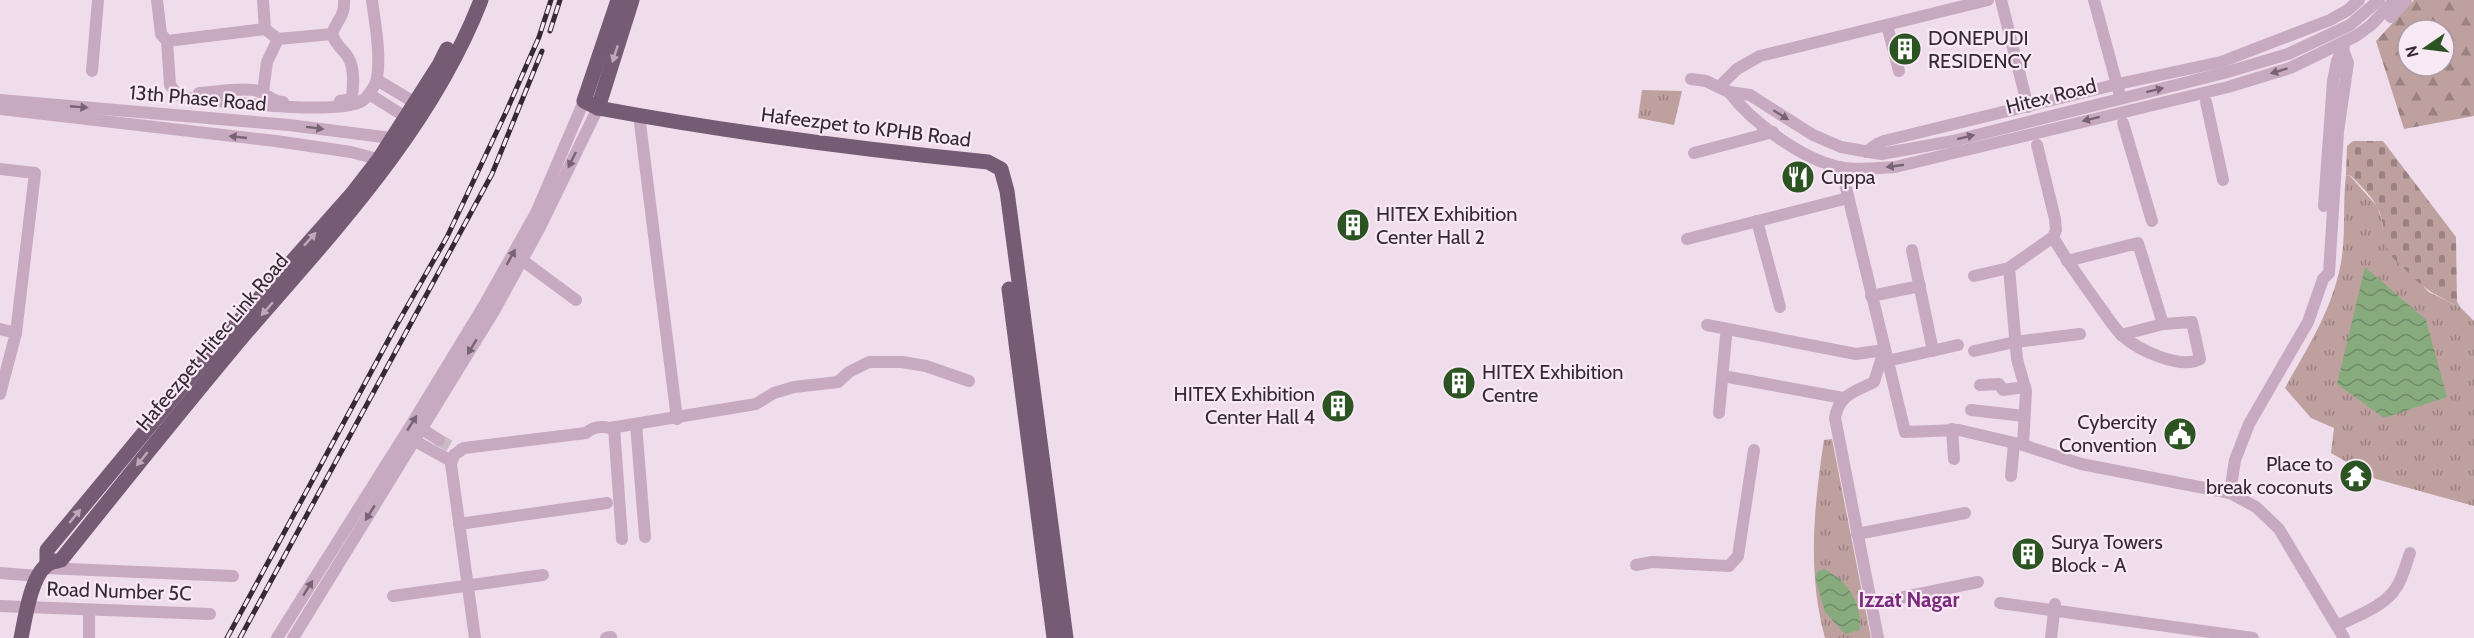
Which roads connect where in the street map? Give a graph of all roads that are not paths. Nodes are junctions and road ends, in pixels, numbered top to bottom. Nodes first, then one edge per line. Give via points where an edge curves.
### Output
1 (98, 0) edge
2 (158, 0) edge
3 (263, 0) edge
4 (344, 0) edge
5 (372, 0) edge
6 (470, 0) edge
7 (481, 0) edge
8 (618, 0) edge
9 (632, 0) edge
10 (1988, 0) edge
11 (2001, 0) edge
12 (2094, 0) edge
13 (2359, 0) edge
14 (2379, 0) edge
15 (2395, 0) edge
16 (2406, 0) edge
17 (2347, 5) edge
18 (1895, 26) junction
19 (2348, 27) junction
20 (265, 29) junction
21 (2361, 32) junction
22 (332, 34) junction
23 (278, 39) junction
24 (167, 41) junction
25 (2344, 47) junction
26 (2317, 55) junction
27 (92, 71) dead end
28 (1899, 71) dead end
29 (169, 74) junction
30 (1691, 79) dead end
31 (377, 80) junction
32 (2333, 81) junction
33 (2118, 84) junction
34 (1724, 89) junction
35 (263, 93) junction
36 (369, 94) junction
37 (2121, 99) junction
38 (0, 100) edge
39 (2206, 102) dead end
40 (591, 104) junction
41 (420, 106) junction
42 (2028, 107) junction
43 (0, 108) edge
44 (639, 116) junction
45 (410, 120) junction
46 (2123, 123) dead end
47 (289, 125) junction
48 (1773, 132) junction
49 (398, 138) junction
50 (286, 143) junction
51 (2037, 145) dead end
52 (1866, 152) junction
53 (1694, 153) dead end
54 (384, 160) junction
55 (988, 162) junction
56 (1841, 167) junction
57 (0, 169) edge
58 (2223, 180) dead end
59 (1848, 198) junction
60 (1757, 221) junction
61 (2152, 221) dead end
62 (2055, 234) junction
63 (1687, 239) dead end
64 (1912, 250) dead end
65 (2067, 257) junction
66 (522, 260) junction
67 (2009, 268) junction
68 (1974, 276) dead end
69 (2323, 279) junction
70 (1920, 286) junction
71 (1871, 296) junction
72 (576, 300) dead end
73 (1780, 307) dead end
74 (2163, 324) junction
75 (1707, 325) dead end
76 (0, 328) edge
77 (16, 333) junction
78 (2080, 334) dead end
79 (2121, 335) junction
80 (1726, 336) dead end
81 (2015, 342) junction
82 (1958, 345) dead end
83 (1933, 351) junction
84 (1974, 351) dead end
85 (1886, 356) junction
86 (1723, 376) junction
87 (969, 381) dead end
88 (1980, 385) dead end
89 (2025, 387) junction
90 (0, 391) edge
91 (1843, 398) junction
92 (1971, 410) dead end
93 (1719, 413) dead end
94 (2024, 416) junction
95 (677, 418) junction
96 (636, 424) junction
97 (612, 428) junction
98 (422, 429) junction
99 (1952, 429) junction
100 (440, 440) tunnel mouth
101 (415, 441) junction
102 (2018, 444) junction
103 (1754, 450) dead end
104 (1954, 459) dead end
105 (451, 461) junction
106 (2011, 476) dead end
107 (2230, 493) junction
108 (607, 502) dead end
109 (1965, 513) dead end
110 (459, 524) junction
111 (1857, 534) junction
112 (645, 537) dead end
113 (622, 539) dead end
114 (2410, 553) dead end
115 (1636, 565) dead end
116 (43, 570) junction
117 (0, 573) edge
118 (543, 575) dead end
119 (233, 576) dead end
120 (1978, 582) dead end
121 (468, 587) junction
122 (393, 596) dead end
123 (2000, 603) dead end
124 (1870, 604) junction
125 (0, 606) edge
126 (2055, 607) junction
127 (27, 608) junction
128 (89, 610) junction
129 (210, 614) dead end
130 (2337, 626) junction
131 (611, 637) edge
132 (2234, 637) edge
133 (21, 638) edge
134 (89, 638) edge
135 (277, 638) edge
136 (293, 638) edge
137 (475, 638) edge
138 (606, 638) edge
139 (1054, 638) edge
140 (1066, 638) edge
141 (1878, 638) edge
142 (2051, 638) edge
143 (2253, 638) edge
144 (2344, 638) edge

1 - 27 street
2 - 24 street via 160,34
3 - 20 street
4 - 22 street via 345,13
5 - 31 street
6 - 41 main road
7 - 41 main road via 446,74
8 - 40 main road
9 -> 40 main road
10 - 18 street
11 - 42 street
12 - 33 street
13 - 17 street
14 - 19 street, Hitex Road
15 - 21 street, Hitex Road
16 - 21 street, Hitex Road via 2378,30
17 - 19 street
17 - 33 street via 2310,28 2222,62
18 - 28 street
18 - 34 street via 1752,59 1737,69
19 - 25 street
37 -> 19 street, Hitex Road via 2288,54
20 - 23 street
20 - 24 street
21 - 25 street, Hitex Road
22 - 23 street
22 - 35 street via 349,58 352,99 278,102
23 - 35 street via 267,62
24 - 29 street
25 - 26 street, Hitex Road
25 - 32 street
25 - 69 street via 2348,63 2338,132 2329,273
26 - 32 street via 2327,60
26 -> 56 street, Hitex Road via 2290,68 2228,87 1954,154 1895,167
29 - 35 street via 190,93
29 - 36 street via 172,90 187,98 297,108 351,104 361,102
30 - 34 street, Hitex Road
31 - 36 street
31 - 41 street
32 - 69 street via 2320,271
33 - 37 street
33 - 42 street
34 - 48 street, Hitex Road via 1742,109
34 -> 52 street, Hitex Road via 1750,95 1813,135
36 - 45 street
52 -> 37 street, Hitex Road via 1881,154 1953,141
38 -> 47 street, 13th Phase Road
39 - 58 street
40 - 44 main road, Hafeezpet to KPHB Road
40 -> 66 street via 539,229
135 -> 40 street via 486,302
41 - 45 main road, Hafeezpet Hitec Link Road
42 - 52 street via 1884,141
50 -> 43 street, 13th Phase Road
44 - 55 main road, Hafeezpet to KPHB Road via 870,150
44 - 95 street
45 - 49 main road, Hafeezpet Hitec Link Road
46 - 61 street
47 -> 49 street, 13th Phase Road
47 - 50 street
48 - 53 street
48 - 56 street, Hitex Road via 1806,154
49 - 54 main road, Hafeezpet Hitec Link Road
50 - 54 street, 13th Phase Road
51 - 62 street
54 - 116 main road, Hafeezpet Hitec Link Road via 355,198 263,292 126,454 47,550
55 - 139 main road, Hafeezpet to KPHB Road via 1003,236
55 - 140 main road via 1001,169 1007,191
56 - 59 street
57 - 77 street via 35,174
59 - 60 street
59 - 71 street
60 - 63 street
60 - 73 street
62 - 65 street
62 - 67 street
64 - 70 street
65 - 74 street via 2138,243
65 - 79 street
66 - 72 street
66 -> 98 street
67 - 68 street
67 - 81 street
69 - 107 street via 2308,322 2249,424 2235,460
70 - 71 street
70 - 83 street
71 - 85 street
74 - 79 street
74 - 79 street via 2192,322 2199,360 2178,362
75 - 85 street via 1856,354
76 - 77 street
77 - 90 street
78 - 81 street
80 - 86 street
81 - 84 street
81 - 89 street
82 - 83 street
83 - 85 street
85 - 91 street via 1874,382
85 - 99 street via 1905,432
86 - 91 street
86 - 93 street
87 - 95 street via 927,366 868,362 837,382 794,387 756,404
88 - 89 street via 1999,384 2003,390
89 - 94 street
91 - 111 street via 1835,418
92 - 94 street
94 - 102 street
95 - 96 street
96 - 97 street
96 - 112 street
97 - 105 street via 592,435 464,448
97 - 113 street
98 - 100 street
98 - 101 street
99 - 102 street
99 - 104 street
101 - 105 street
101 -> 136 street
102 - 106 street
102 - 107 street via 2081,464
103 - 115 street via 1735,562 1729,566 1652,562
105 - 110 street
107 - 130 street via 2256,507 2279,529
108 - 110 street
109 - 111 street
110 - 121 street
111 - 124 street
114 - 130 street via 2392,594
116 - 117 street
116 - 119 street
116 - 127 main road, Hafeezpet Hitec Link Road
118 - 121 street
120 - 124 street
121 - 122 street
121 - 137 street
123 - 126 street
124 - 141 street
125 - 127 street, Road Number 5C
126 - 132 street
126 - 142 street
127 - 128 street, Road Number 5C
127 - 133 main road, Hafeezpet Hitec Link Road
128 - 129 street, Road Number 5C
128 - 134 street
130 - 144 street
131 - 138 street
132 - 143 street

